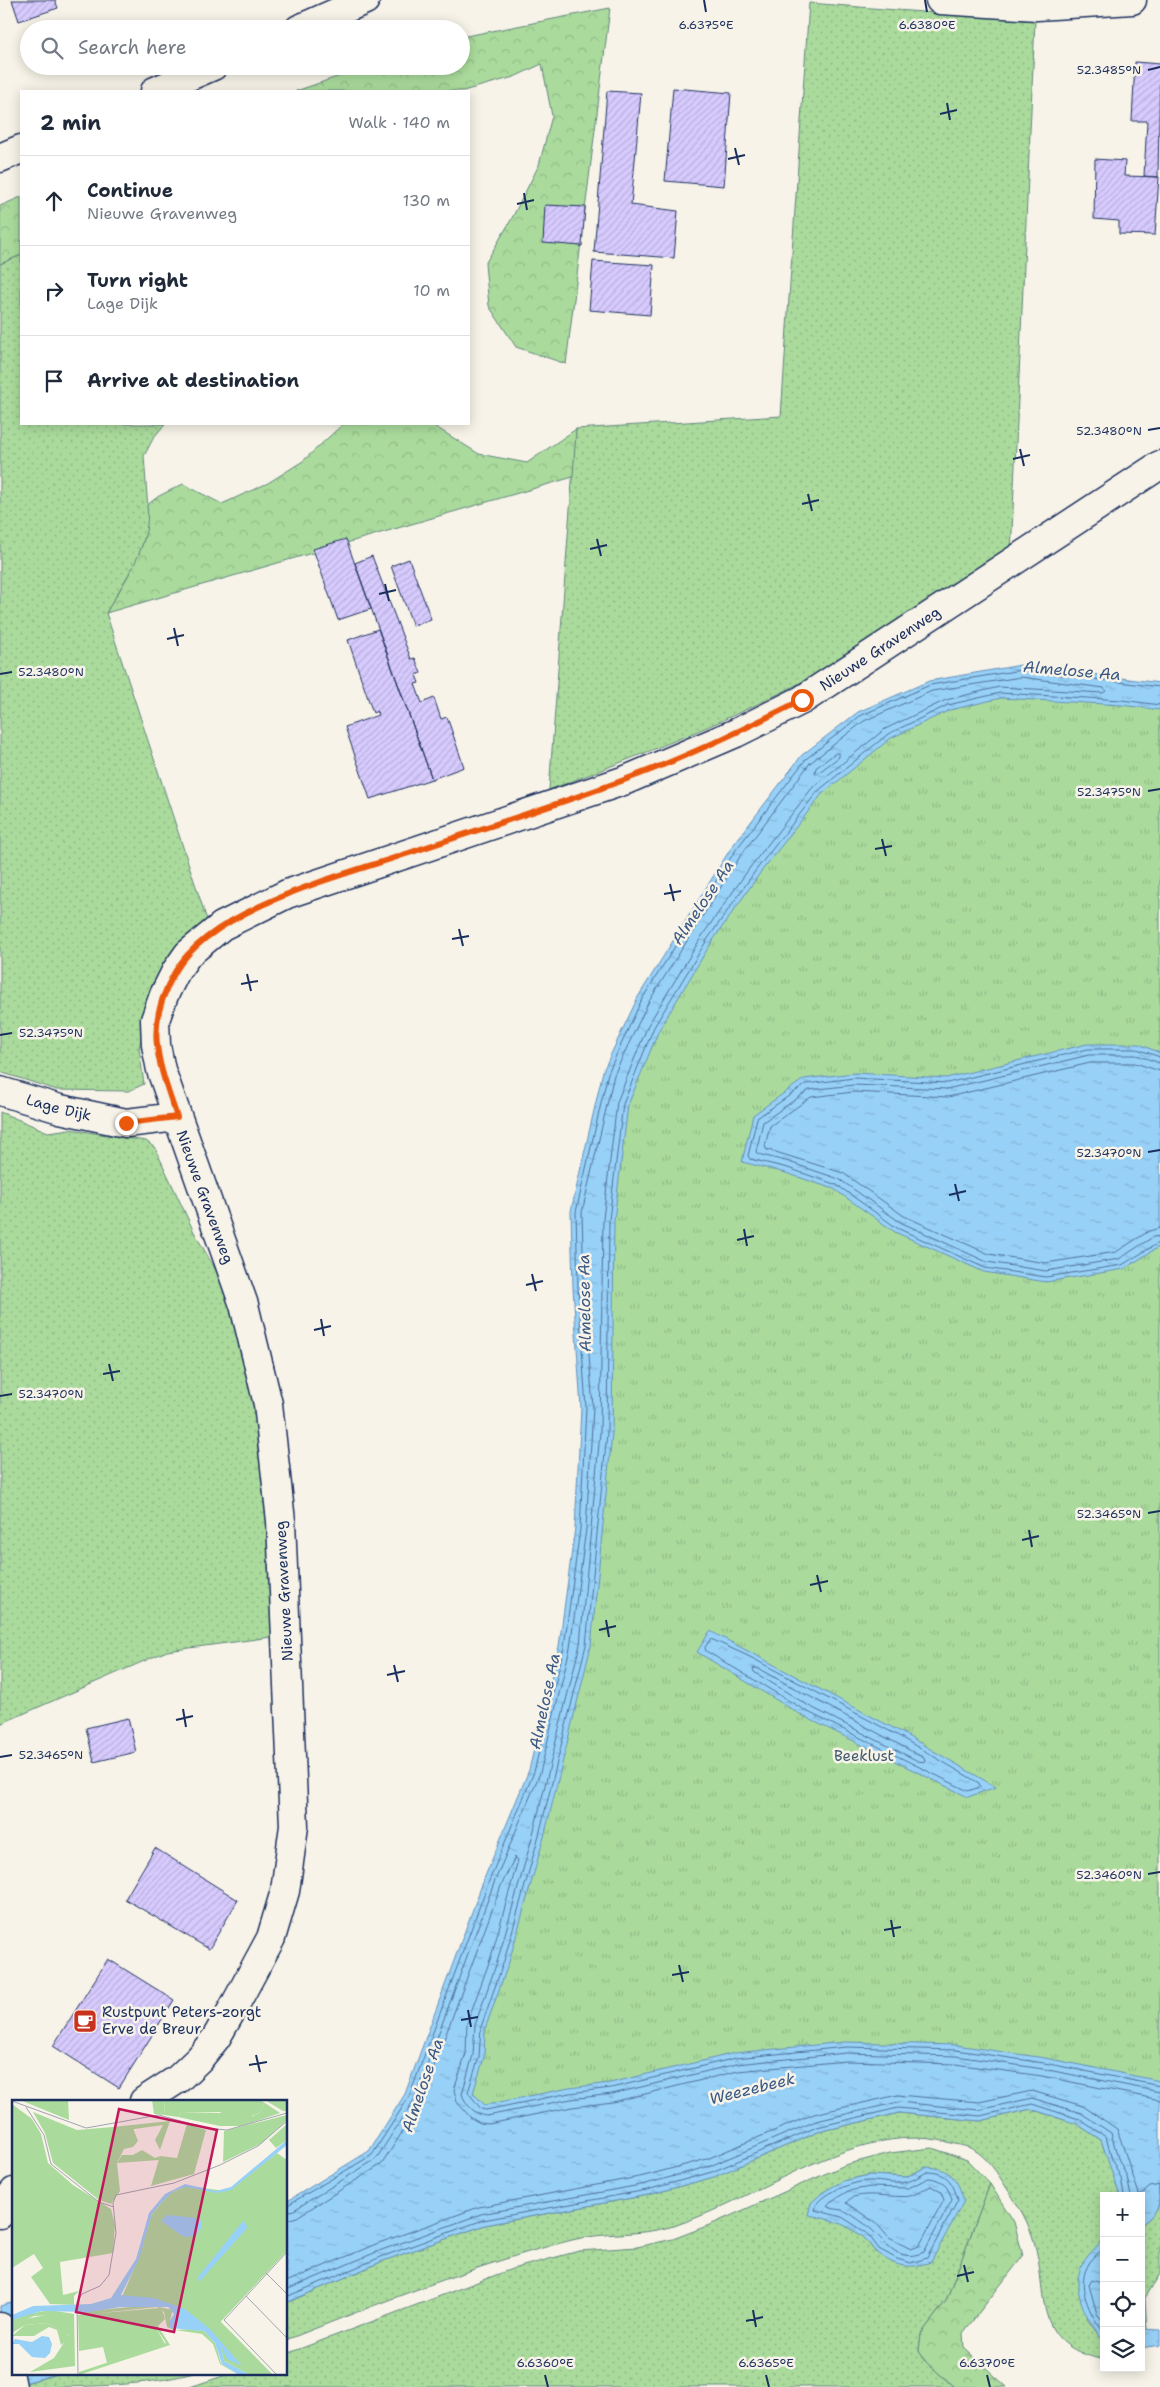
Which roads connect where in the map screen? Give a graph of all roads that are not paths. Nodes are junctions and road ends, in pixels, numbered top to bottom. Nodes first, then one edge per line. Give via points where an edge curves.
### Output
1 (366, 0) edge
2 (940, 0) edge
3 (1132, 0) edge
4 (320, 20) edge
5 (192, 75) edge
6 (157, 90) edge
7 (20, 149) edge
8 (0, 158) edge
9 (1160, 465) edge
10 (0, 1091) edge
11 (177, 1117) junction
12 (146, 2100) edge
13 (12, 2195) edge
14 (0, 2214) edge
15 (0, 2327) edge
16 (12, 2387) edge

1 - 4 street
2 - 3 street via 1037,6
5 - 6 street
7 - 8 street
9 - 11 street, Nieuwe Gravenweg via 802,700 736,733 626,780 287,894 222,926 188,954 176,971 156,1020 161,1070
10 - 11 street, Lage Dijk via 60,1109 126,1123
11 - 12 street, Nieuwe Gravenweg via 244,1305 268,1404 281,1521 294,1826 285,1891 271,1938 236,2003 216,2038 199,2059 178,2079
13 - 14 street
15 - 16 street

